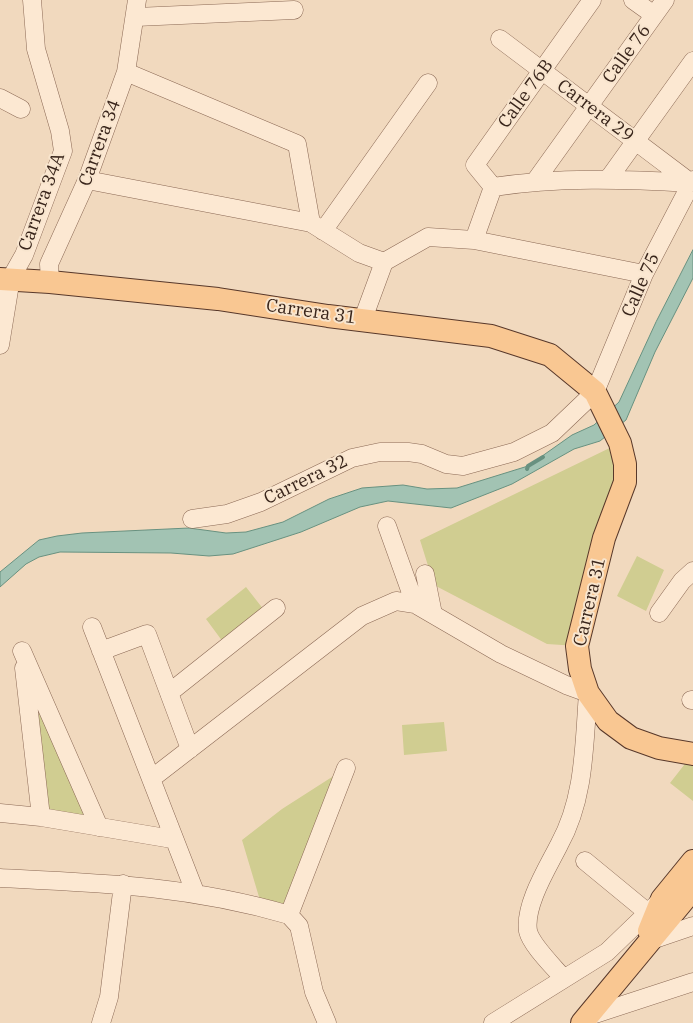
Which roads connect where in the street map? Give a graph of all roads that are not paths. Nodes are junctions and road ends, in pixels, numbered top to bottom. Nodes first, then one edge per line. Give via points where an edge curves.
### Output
1 (32, 0) edge
2 (592, 0) edge
3 (634, 0) edge
4 (665, 0) edge
5 (136, 8) edge
6 (294, 10) dead end
7 (654, 16) junction
8 (500, 39) dead end
9 (693, 60) edge
10 (126, 72) junction
11 (543, 72) junction
12 (428, 83) dead end
13 (0, 98) edge
14 (589, 106) junction
15 (21, 109) dead end
16 (635, 141) junction
17 (609, 178) junction
18 (87, 180) junction
19 (536, 180) junction
20 (692, 182) edge
21 (492, 187) junction
22 (317, 227) junction
23 (474, 240) junction
24 (384, 262) junction
25 (4, 274) edge
26 (644, 274) junction
27 (50, 282) junction
28 (363, 319) junction
29 (0, 345) edge
30 (597, 396) junction
31 (192, 519) dead end
32 (387, 526) dead end
33 (693, 571) edge
34 (425, 574) dead end
35 (415, 604) junction
36 (276, 608) dead end
37 (660, 613) dead end
38 (433, 614) junction
39 (92, 627) dead end
40 (101, 651) junction
41 (170, 693) junction
42 (588, 693) junction
43 (190, 749) junction
44 (693, 754) edge
45 (346, 768) dead end
46 (151, 779) junction
47 (0, 813) edge
48 (41, 817) junction
49 (99, 827) junction
50 (172, 840) junction
51 (585, 860) dead end
52 (693, 861) edge
53 (0, 878) edge
54 (123, 884) junction
55 (693, 889) edge
56 (195, 892) junction
57 (655, 905) junction
58 (289, 915) junction
59 (693, 926) edge
60 (647, 942) junction
61 (564, 979) junction
62 (693, 982) edge
63 (585, 1020) edge
64 (100, 1023) edge
65 (327, 1023) edge
66 (493, 1023) edge

1 - 25 street, Carrera 34A via 36,49 63,151 24,255
2 - 11 street, Calle 76B
3 - 7 street
4 - 7 street, Calle 76
5 - 6 street
5 - 10 street, Carrera 34
7 - 14 street, Calle 76
8 - 11 street, Carrera 29
9 - 16 street
10 - 18 street, Carrera 34
10 - 22 street via 296,144
11 - 14 street, Carrera 29
11 - 21 street, Calle 76B via 475,165
12 - 22 street
13 - 15 street
14 - 16 street, Carrera 29
14 - 19 street, Calle 76
16 - 17 street
16 - 20 street, Carrera 29
17 - 19 street
17 - 20 street
18 - 22 street
18 - 27 street, Carrera 34 via 49,264
19 - 21 street
20 - 26 street, Calle 75
21 - 23 street
22 - 24 street via 359,253
23 - 24 street via 428,237
23 - 26 street
24 - 28 street
25 - 27 main road, Carrera 31
25 - 29 street, Carrera 34A
26 - 30 street, Calle 75
27 - 28 main road, Carrera 31
28 - 30 main road, Carrera 31 via 492,336 550,354
30 - 31 street, Carrera 32 via 552,432 514,452 471,465 456,466 422,454 387,452 352,458 261,502 227,514
30 - 42 main road, Carrera 31 via 620,443 626,464 625,482 604,538 577,646
32 - 35 street
33 - 37 street
34 - 38 street
35 - 38 street
35 - 43 street via 396,601 362,616
36 - 41 street
38 - 42 street via 501,654
39 - 40 street
40 - 41 street via 147,634
40 - 46 street
41 - 43 street
42 - 44 main road, Carrera 31 via 608,721 631,738 659,748
42 - 61 street via 584,766 578,798 567,829 538,888 528,924 532,940
43 - 46 street
45 - 58 street
46 - 50 street
47 - 48 street
48 - 49 street
48 - 49 street via 22,650
49 - 50 street
50 - 56 street
51 - 57 street
52 - 57 main road
53 - 54 street
54 - 56 street
54 - 64 street via 109,997
55 - 60 main road
56 - 58 street
57 - 60 main road
57 - 61 street via 607,952
58 - 65 street via 299,926 314,992
59 - 60 street
60 - 63 main road
61 - 66 street
62 - 63 street

